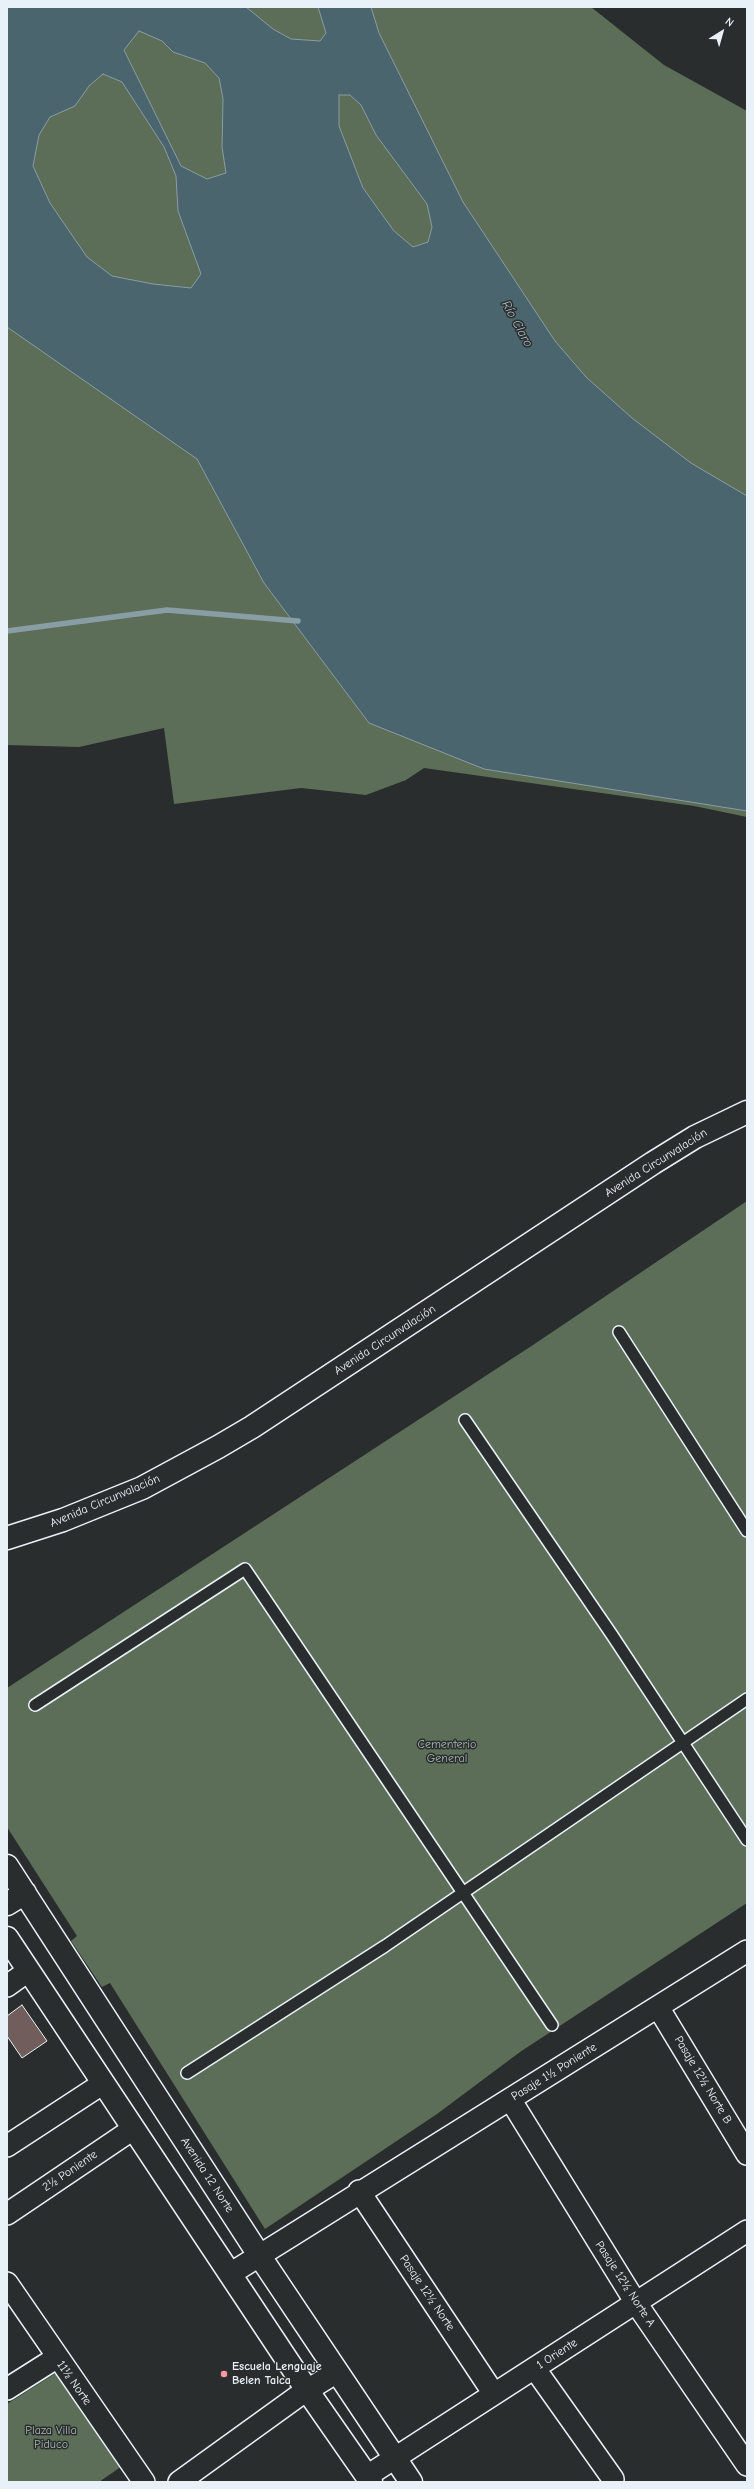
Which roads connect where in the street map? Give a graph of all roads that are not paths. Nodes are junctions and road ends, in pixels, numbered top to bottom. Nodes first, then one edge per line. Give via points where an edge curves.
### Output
1 (747, 1112) edge
2 (618, 1332) dead end
3 (465, 1420) dead end
4 (747, 1530) edge
5 (7, 1538) edge
6 (747, 1699) edge
7 (35, 1705) dead end
8 (683, 1742) junction
9 (747, 1840) edge
10 (7, 1866) edge
11 (463, 1892) junction
12 (16, 1899) edge
13 (7, 1938) edge
14 (747, 1951) edge
15 (28, 1971) junction
16 (7, 1986) edge
17 (658, 2007) junction
18 (552, 2026) dead end
19 (187, 2073) dead end
20 (102, 2084) junction
21 (510, 2099) junction
22 (133, 2129) junction
23 (7, 2146) edge
24 (747, 2154) edge
25 (359, 2191) junction
26 (7, 2214) edge
27 (747, 2231) edge
28 (259, 2255) junction
29 (230, 2274) junction
30 (7, 2283) edge
31 (636, 2303) junction
32 (56, 2358) junction
33 (535, 2369) junction
34 (337, 2372) junction
35 (7, 2389) edge
36 (307, 2390) junction
37 (494, 2394) junction
38 (395, 2460) junction
39 (747, 2465) edge
40 (369, 2479) edge
41 (613, 2479) dead end
42 (144, 2482) edge
43 (179, 2482) edge
44 (411, 2482) edge

1 - 5 main road, Avenida Circunvalación via 695,1137 653,1163 218,1447 117,1499
2 - 4 lane
3 - 8 lane
6 - 8 lane
7 - 11 lane via 245,1569
8 - 9 lane
8 - 11 lane
10 - 12 main road, Avenida 12 Norte
11 - 18 lane
11 - 19 lane via 385,1946
12 - 28 main road, Avenida 12 Norte
13 - 15 main road
14 - 17 street, Pasaje 1½ Poniente
15 - 16 street
15 - 20 main road
17 - 21 street, Pasaje 1½ Poniente
17 - 24 street, Pasaje 12½ Norte B
20 - 22 main road
20 - 23 street
21 - 25 street, Pasaje 1½ Poniente
21 - 31 street, Pasaje 12½ Norte A
22 - 26 street, 2½ Poniente
22 - 29 main road
25 - 28 street, Pasaje 1½ Poniente
25 - 37 street, Pasaje 12½ Norte
27 - 31 street, 1 Oriente
28 - 29 street, Pasaje 1½ Poniente
28 - 34 main road, Avenida 12 Norte
29 - 36 main road
30 - 32 street, 11½ Norte
31 - 33 street, 1 Oriente
31 - 39 street, Pasaje 12½ Norte A
32 - 35 street
32 - 42 street, 11½ Norte
33 - 37 street, 1 Oriente
33 - 41 street
34 - 36 street
34 - 38 main road, Avenida 12 Norte
36 - 40 main road
36 - 43 street
37 - 38 street, 1 Oriente
38 - 40 street, 1 Oriente
38 - 44 main road, Avenida 12 Norte

